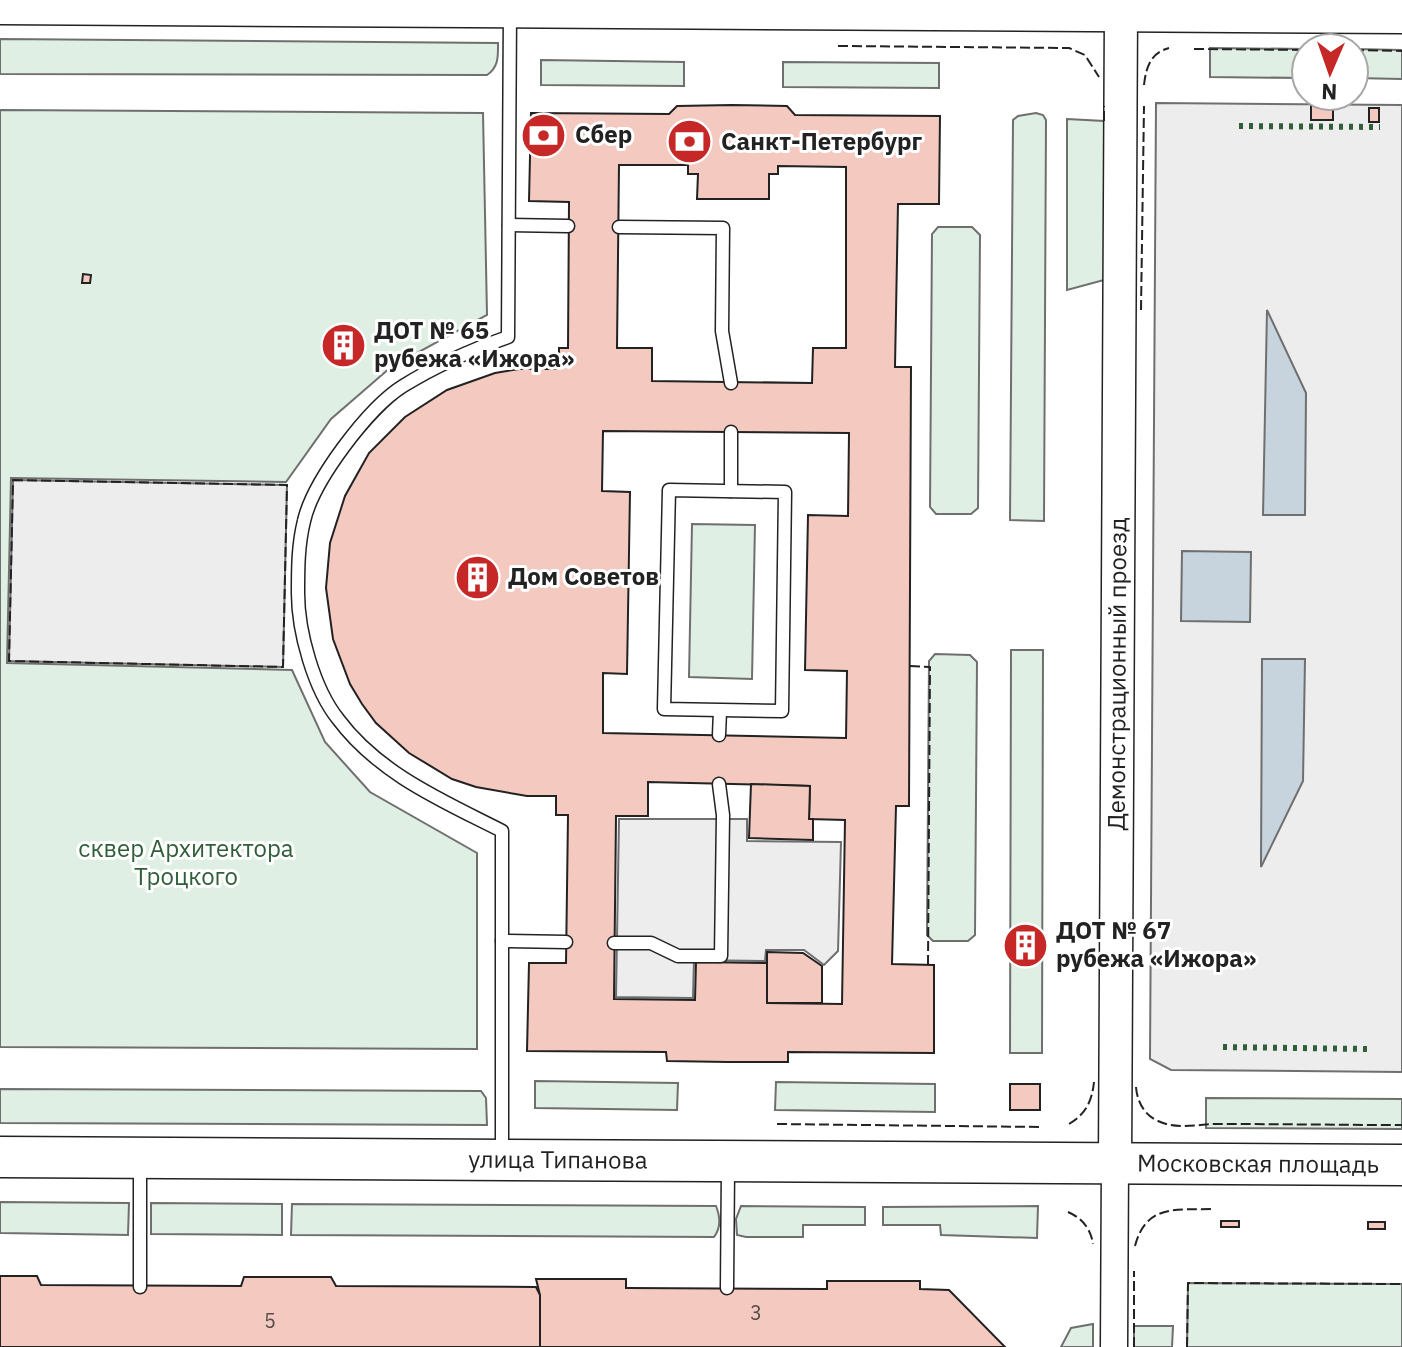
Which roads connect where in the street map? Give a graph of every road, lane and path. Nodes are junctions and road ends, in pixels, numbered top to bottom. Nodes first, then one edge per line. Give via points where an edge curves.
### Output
1 (149, 2) edge
2 (0, 4) edge
3 (728, 4) edge
4 (1121, 6) edge
5 (510, 8) junction
6 (1402, 13) edge
7 (509, 225) junction
8 (568, 226) dead end
9 (619, 227) dead end
10 (731, 383) dead end
11 (731, 432) dead end
12 (731, 491) junction
13 (720, 711) junction
14 (719, 735) dead end
15 (719, 784) dead end
16 (502, 941) junction
17 (566, 942) dead end
18 (614, 943) dead end
19 (0, 1157) edge
20 (140, 1158) junction
21 (502, 1160) junction
22 (728, 1161) junction
23 (1115, 1164) junction
24 (1402, 1165) edge
25 (140, 1287) dead end
26 (727, 1288) dead end
27 (1114, 1347) edge

1 - 2 main road
1 - 5 main road
3 - 4 main road
3 - 5 main road
4 - 6 main road
4 - 23 street, Демонстрационный проезд
5 - 7 lane
7 - 8 lane
7 - 16 lane via 508,337 464,353 400,388 352,435 316,487 298,557 303,644 337,718 408,783 502,831
9 - 10 lane via 723,228 722,331
11 - 12 lane
12 - 13 lane via 785,492 782,711
12 - 13 lane via 669,490 664,709
13 - 14 lane
15 - 18 lane via 721,956 678,956 651,943
16 - 17 lane
16 - 21 lane
19 - 20 main road, улица Типанова
20 - 21 main road, улица Типанова
20 - 25 lane
21 - 22 main road, улица Типанова
22 - 23 main road, улица Типанова
22 - 26 lane
23 - 24 main road, Московская площадь
23 - 27 street, Демонстрационный проезд

